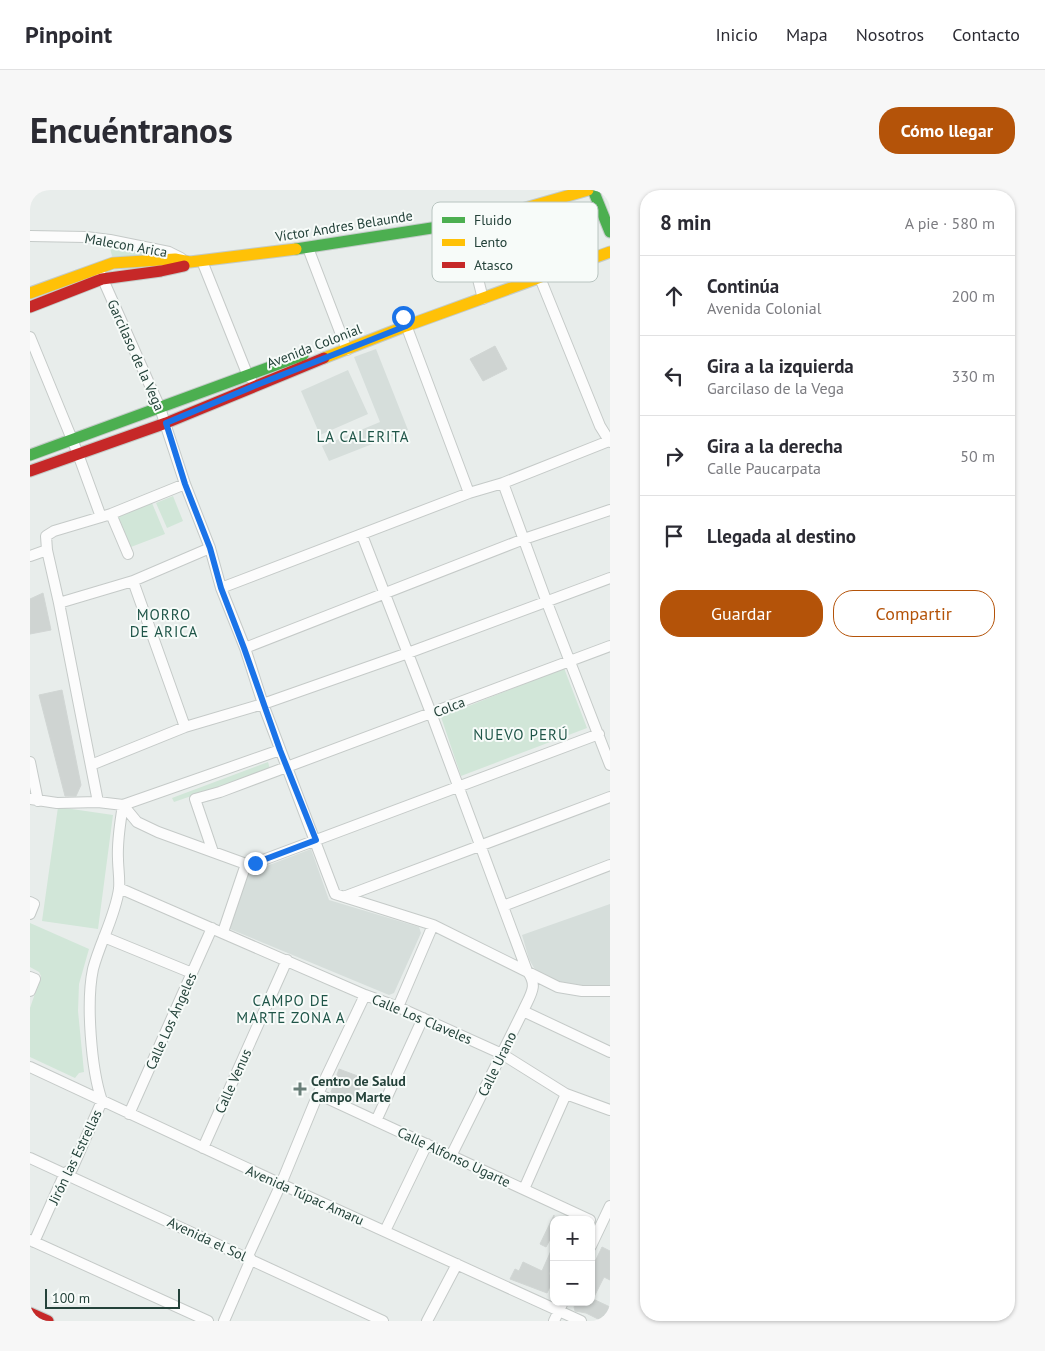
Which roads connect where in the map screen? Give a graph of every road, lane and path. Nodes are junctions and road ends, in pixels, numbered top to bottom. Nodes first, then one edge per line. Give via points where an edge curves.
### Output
1 (588, 190) edge
2 (594, 190) edge
3 (550, 202) edge
4 (432, 228) edge
5 (610, 232) edge
6 (30, 236) edge
7 (610, 242) edge
8 (598, 247) edge
9 (308, 248) junction
10 (196, 262) junction
11 (100, 273) junction
12 (478, 282) edge
13 (514, 282) edge
14 (542, 282) edge
15 (30, 293) edge
16 (481, 294) junction
17 (30, 307) edge
18 (405, 322) junction
19 (30, 338) edge
20 (345, 345) junction
21 (248, 376) junction
22 (259, 384) junction
23 (160, 408) junction
24 (166, 423) junction
25 (71, 440) junction
26 (610, 441) edge
27 (78, 454) junction
28 (30, 455) edge
29 (30, 471) edge
30 (504, 483) junction
31 (185, 484) junction
32 (469, 494) junction
33 (610, 510) edge
34 (106, 515) junction
35 (362, 535) junction
36 (524, 539) junction
37 (210, 548) junction
38 (47, 550) junction
39 (128, 554) dead end
40 (30, 556) edge
41 (610, 578) edge
42 (133, 581) junction
43 (221, 588) junction
44 (385, 593) junction
45 (546, 600) junction
46 (59, 603) junction
47 (610, 646) edge
48 (244, 648) junction
49 (408, 652) junction
50 (570, 661) junction
51 (263, 704) junction
52 (431, 714) junction
53 (185, 727) junction
54 (599, 734) junction
55 (280, 750) junction
56 (30, 762) edge
57 (91, 765) junction
58 (610, 765) edge
59 (288, 767) junction
60 (459, 786) junction
61 (610, 797) edge
62 (34, 800) edge
63 (98, 802) junction
64 (123, 806) junction
65 (316, 840) junction
66 (480, 846) junction
67 (213, 852) junction
68 (246, 864) junction
69 (610, 865) edge
70 (119, 888) junction
71 (346, 896) junction
72 (503, 906) junction
73 (434, 925) junction
74 (212, 928) junction
75 (222, 932) junction
76 (104, 937) junction
77 (287, 960) junction
78 (527, 971) junction
79 (192, 973) junction
80 (33, 978) edge
81 (30, 991) edge
82 (610, 992) edge
83 (365, 995) junction
84 (398, 1007) junction
85 (523, 1011) junction
86 (423, 1018) junction
87 (610, 1052) edge
88 (502, 1054) junction
89 (30, 1067) edge
90 (318, 1094) junction
91 (566, 1094) junction
92 (102, 1101) junction
93 (610, 1110) edge
94 (129, 1114) junction
95 (376, 1121) junction
96 (427, 1144) junction
97 (203, 1148) junction
98 (451, 1156) junction
99 (30, 1158) edge
100 (65, 1173) junction
101 (281, 1184) junction
102 (524, 1189) junction
103 (610, 1206) edge
104 (582, 1216) edge
105 (595, 1222) edge
106 (602, 1225) junction
107 (385, 1231) junction
108 (595, 1238) edge
109 (32, 1241) edge
110 (249, 1258) junction
111 (457, 1264) junction
112 (561, 1307) edge
113 (30, 1313) edge
114 (48, 1321) edge
115 (208, 1321) edge
116 (224, 1321) edge
117 (383, 1321) edge
118 (427, 1321) edge
119 (554, 1321) edge
120 (581, 1321) edge

1 - 3 main road, Víctor Andres Belaunde
2 - 5 main road
4 - 9 main road, Víctor Andres Belaunde
6 - 10 street, Malecon Arica via 110,240 169,252
7 - 8 main road, Avenida Colonial
9 - 10 main road, Víctor Andres Belaunde
9 - 20 street
10 - 11 main road, Víctor Andres Belaunde via 181,267
10 - 21 street
11 - 15 main road, Víctor Andres Belaunde
11 - 17 main road, Víctor Andres Belaunde
11 - 23 street, Garcilaso de la Vega
12 - 16 street
13 - 16 main road, Avenida Colonial
14 - 26 street via 600,426
16 - 18 main road, Avenida Colonial
18 - 20 main road, Avenida Colonial
18 - 32 street
19 - 25 street
20 - 21 main road, Avenida Colonial
20 - 22 main road, Avenida Colonial
21 - 22 street
21 - 23 main road, Avenida Colonial
22 - 24 main road, Avenida Colonial
23 - 24 street, Garcilaso de la Vega
23 - 25 main road, Avenida Colonial
24 - 27 main road, Avenida Colonial
24 - 31 street, Garcilaso de la Vega
25 - 27 street
25 - 28 main road, Avenida Colonial
26 - 30 street
27 - 29 main road, Avenida Colonial
27 - 34 street
30 - 32 street
30 - 36 street
31 - 34 street
31 - 37 street, Garcilaso de la Vega
32 - 35 street
33 - 36 street
34 - 38 street via 54,531 46,536
34 - 39 street
35 - 43 street
35 - 44 street, Calle Urano
36 - 44 street
36 - 45 street
37 - 42 street
37 - 43 street, Garcilaso de la Vega
38 - 40 street
38 - 46 street
41 - 45 street
42 - 46 street
42 - 53 street
43 - 48 street, Garcilaso de la Vega
44 - 48 street
44 - 49 street, Calle Urano
45 - 49 street
45 - 50 street
46 - 57 street
47 - 50 street, Colca
48 - 51 street, Garcilaso de la Vega
49 - 51 street
49 - 52 street, Calle Urano
50 - 52 street, Colca
50 - 54 street
51 - 53 street
51 - 55 street, Garcilaso de la Vega
52 - 59 street, Colca
52 - 60 street, Calle Urano
53 - 57 street
54 - 58 street
54 - 60 street
55 - 59 street, Garcilaso de la Vega
55 - 64 street
56 - 62 street
57 - 63 street
59 - 65 street, Garcilaso de la Vega
59 - 67 street, Colca via 195,799
60 - 65 street
60 - 66 street, Calle Urano
61 - 66 street
62 - 63 street
63 - 64 street
64 - 67 street via 138,822
64 - 70 street, Jirón las Estrellas via 119,830
65 - 68 street
65 - 71 street, Garcilaso de la Vega via 335,894
66 - 71 street
66 - 72 street, Calle Urano
67 - 68 street
68 - 75 street
69 - 72 street
70 - 74 street, Calle Los Claveles
70 - 76 street, Jirón las Estrellas
71 - 73 street
72 - 78 street, Calle Urano
73 - 78 street
73 - 84 street
74 - 75 street, Calle Los Claveles
74 - 79 street, Calle Los Ángeles
75 - 77 street, Calle Los Claveles
76 - 79 street
76 - 92 street, Jirón las Estrellas via 93,970 89,1014 96,1085
77 - 83 street, Calle Los Claveles
77 - 97 street, Calle Venus
78 - 82 street via 558,987
78 - 85 street, Calle Urano via 534,986
79 - 94 street, Calle Los Ángeles
80 - 81 street
83 - 84 street, Calle Los Claveles
83 - 90 street
84 - 86 street, Calle Los Claveles
85 - 87 street
85 - 88 street, Calle Urano
86 - 88 street, Calle Los Claveles
86 - 95 street
88 - 91 street, Calle Los Claveles
88 - 98 street, Calle Urano
89 - 92 street, Avenida Túpac Amaru
90 - 95 street, Calle Alfonso Ugarte
90 - 101 street
91 - 93 street, Calle Los Claveles
91 - 102 street
92 - 94 street, Avenida Túpac Amaru
92 - 100 street, Jirón las Estrellas via 72,1169
94 - 97 street, Avenida Túpac Amaru
95 - 96 street, Calle Alfonso Ugarte
96 - 98 street, Calle Alfonso Ugarte
96 - 107 street
97 - 101 street, Avenida Túpac Amaru
98 - 102 street, Calle Alfonso Ugarte
99 - 100 street, Avenida el Sol
100 - 109 street, Jirón las Estrellas
100 - 110 street, Avenida el Sol
101 - 107 street, Avenida Túpac Amaru
101 - 110 street
102 - 104 street, Calle Alfonso Ugarte
103 - 106 street
105 - 106 street, Calle Alfonso Ugarte
106 - 108 street
107 - 111 street, Avenida Túpac Amaru
109 - 115 street
110 - 116 street
110 - 117 street, Avenida el Sol
111 - 112 street, Avenida Túpac Amaru
111 - 118 street
112 - 119 street
112 - 120 street, Avenida Túpac Amaru
113 - 114 main road

